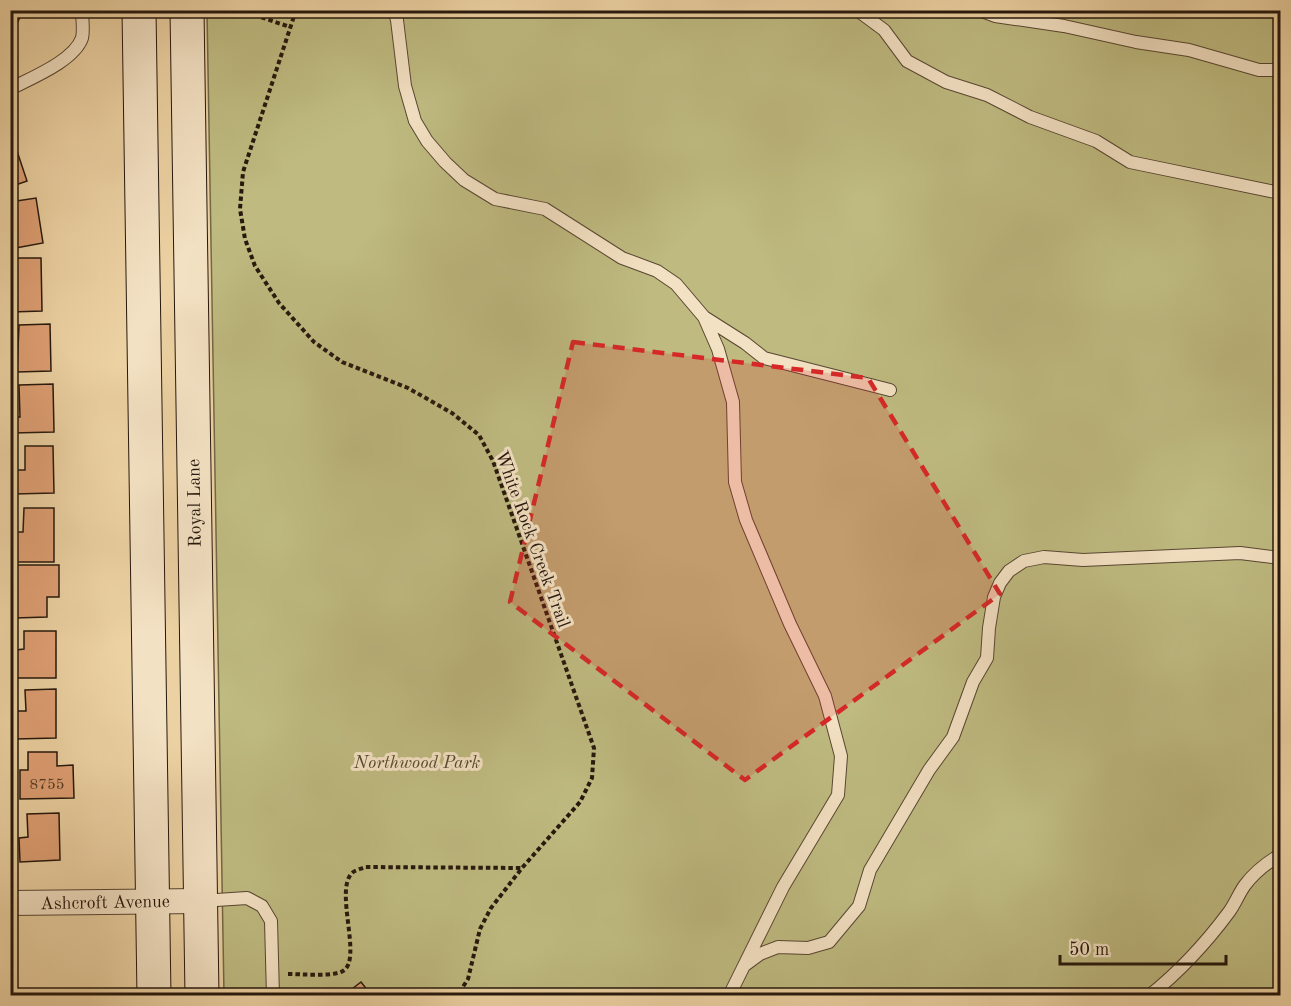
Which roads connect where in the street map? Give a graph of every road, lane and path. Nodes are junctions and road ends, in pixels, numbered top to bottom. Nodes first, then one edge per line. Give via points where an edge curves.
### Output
1 (82, 10) edge
2 (139, 10) edge
3 (187, 10) edge
4 (240, 10) edge
5 (296, 10) edge
6 (394, 10) edge
7 (857, 10) edge
8 (979, 10) edge
9 (290, 27) junction
10 (1281, 70) edge
11 (10, 89) edge
12 (1281, 193) edge
13 (704, 317) junction
14 (890, 390) dead end
15 (1281, 558) edge
16 (1281, 855) edge
17 (522, 868) junction
18 (200, 901) junction
19 (153, 902) junction
20 (10, 903) edge
21 (743, 966) junction
22 (273, 974) junction
23 (154, 996) edge
24 (202, 996) edge
25 (273, 996) edge
26 (457, 996) edge
27 (729, 996) edge
28 (1149, 996) edge

1 - 11 lane via 83,36 77,48
2 - 19 main road
3 - 18 main road, Royal Lane
4 - 9 path
5 - 9 path, White Rock Creek Trail
6 - 13 lane via 405,86 415,121 445,162 464,180 495,199 545,209 622,258 657,271 676,284
7 - 12 lane via 884,30 907,62 946,82 1096,141 1130,162
8 - 10 lane via 1189,50 1259,70
9 - 17 path, White Rock Creek Trail via 243,172 240,209 255,266 279,303 314,342 342,362 408,388 452,413 479,435 493,461 594,748 592,778 579,802
13 - 14 lane via 764,358
13 - 21 lane via 733,402 735,482 746,520 825,696 841,756 838,795 798,859
15 - 21 lane via 1240,553 1083,560 1044,557 1024,561 1009,571 994,597 987,658 973,682 953,737 870,870 859,906 829,942 808,948 778,947
16 - 28 lane via 1245,885 1230,911 1203,943
17 - 22 path via 365,867 353,872 345,890 349,965 337,973
17 - 26 path, White Rock Creek Trail via 480,929 468,978
18 - 19 street, Ashcroft Avenue
18 - 22 lane via 247,898 262,906 271,921
18 - 24 main road, Royal Lane
19 - 20 street, Ashcroft Avenue
19 - 23 main road
21 - 27 lane
22 - 25 lane

